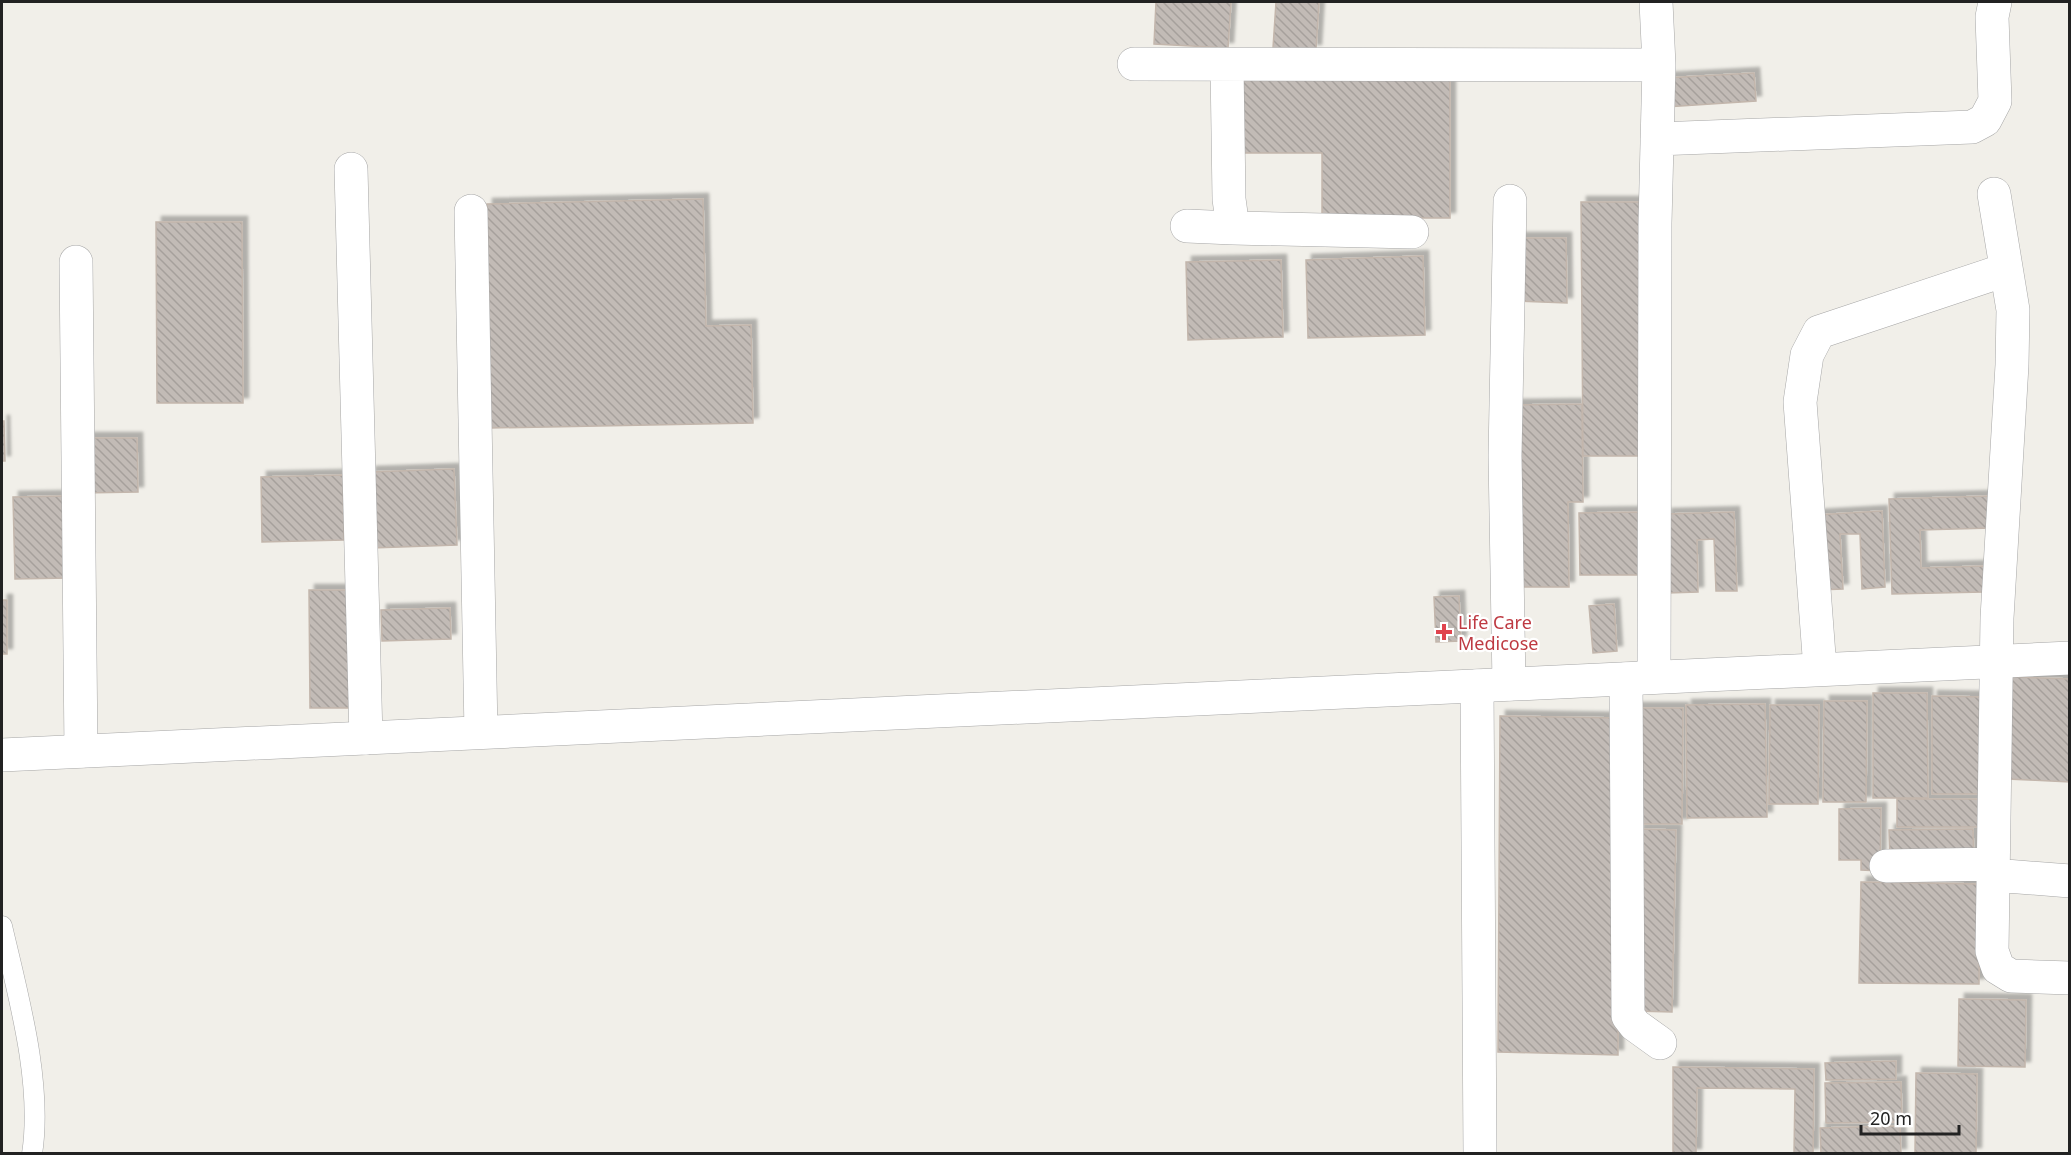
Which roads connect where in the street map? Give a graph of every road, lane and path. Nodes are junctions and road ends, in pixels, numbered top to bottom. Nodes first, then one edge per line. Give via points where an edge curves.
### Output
1 (1656, 2) edge
2 (1995, 2) edge
3 (1134, 63) dead end
4 (1227, 64) junction
5 (1659, 65) junction
6 (1657, 139) junction
7 (351, 170) dead end
8 (1994, 194) dead end
9 (1510, 201) dead end
10 (471, 211) dead end
11 (1187, 226) dead end
12 (1233, 228) junction
13 (1412, 232) dead end
14 (76, 262) dead end
15 (2004, 270) junction
16 (2070, 658) edge
17 (1997, 661) junction
18 (1820, 669) junction
19 (1640, 678) junction
20 (1493, 685) junction
21 (481, 732) junction
22 (366, 738) junction
23 (81, 751) junction
24 (2, 755) edge
25 (1886, 866) dead end
26 (1993, 870) junction
27 (2070, 881) edge
28 (2, 926) edge
29 (2070, 978) edge
30 (1660, 1043) dead end
31 (32, 1154) edge
32 (1480, 1154) edge

1 - 5 street
2 - 6 street via 1995,100 1985,120 1972,127
3 - 4 street
4 - 5 street
4 - 12 street
5 - 6 street
6 - 19 street
7 - 22 street
8 - 15 street
9 - 20 street via 1505,456
10 - 21 street
11 - 12 street
12 - 13 street
14 - 23 street
15 - 17 street via 2013,310
15 - 18 street via 1819,332 1807,355 1800,402
16 - 17 street
17 - 18 street
17 - 26 street
18 - 19 street
19 - 20 street
19 - 30 street via 1628,1016
20 - 21 street
20 - 32 street
21 - 22 street
22 - 23 street
23 - 24 street
25 - 26 street
26 - 27 street
26 - 29 street via 1992,951 1998,968 2011,976
28 - 31 lane via 27,1032 33,1104

